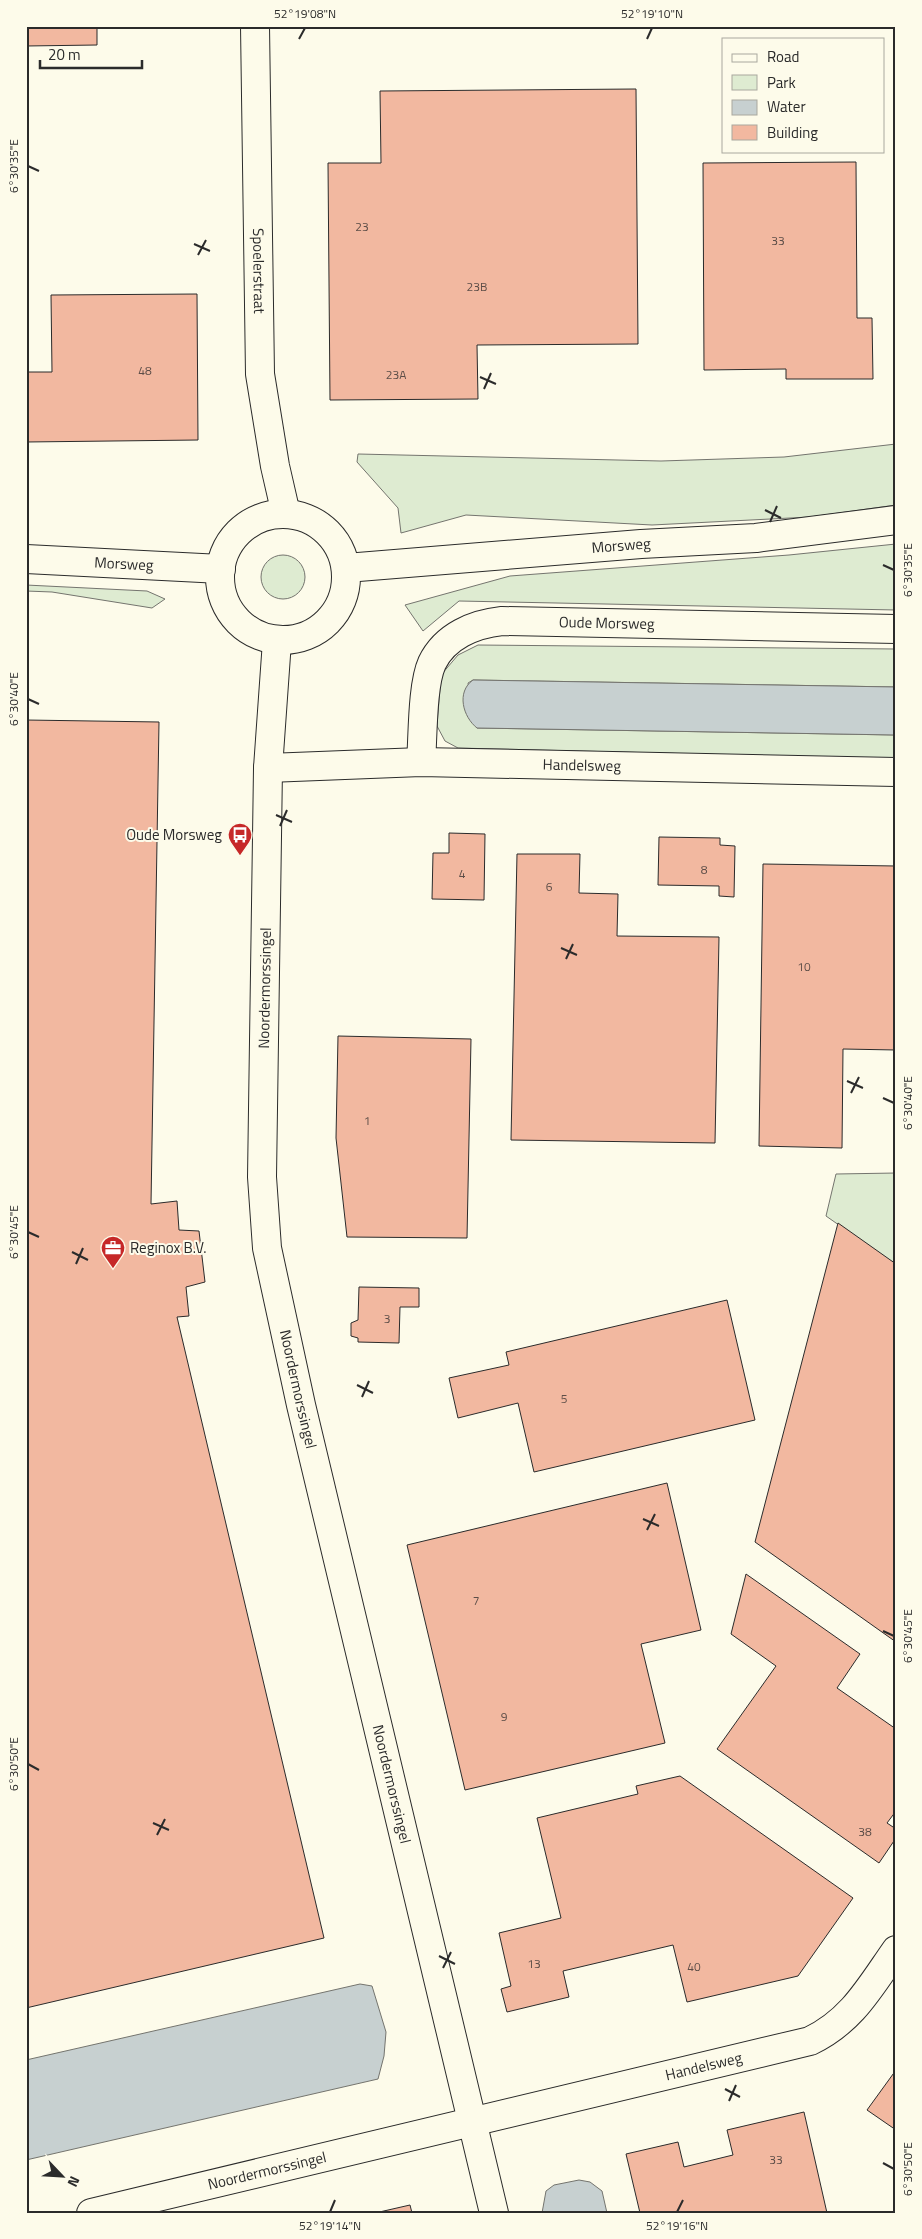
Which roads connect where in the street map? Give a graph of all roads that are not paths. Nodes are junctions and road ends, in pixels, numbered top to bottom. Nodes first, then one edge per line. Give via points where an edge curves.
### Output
1 (256, 26) edge
2 (286, 514) junction
3 (896, 520) edge
4 (26, 559) edge
5 (346, 568) junction
6 (221, 569) junction
7 (896, 629) edge
8 (277, 640) junction
9 (421, 762) junction
10 (268, 768) junction
11 (896, 772) edge
12 (896, 1950) edge
13 (474, 2121) junction
14 (91, 2213) edge
15 (494, 2213) edge

1 - 2 street, Spoelerstraat via 260,374
2 - 5 street via 303,517 332,536 342,552
2 - 6 street via 256,520 242,529 224,554
3 - 5 street, Morsweg via 756,538
4 - 6 street, Morsweg
5 - 8 street via 342,601 323,627 293,640
6 - 8 street via 225,602 234,617 253,632
7 - 9 street, Oude Morsweg via 482,623 448,643 432,662 427,682
8 - 10 street, Noordermorssingel
9 - 10 street, Handelsweg
9 - 11 street, Handelsweg
10 - 13 street, Noordermorssingel via 262,1177 267,1248 304,1415
12 - 13 street, Handelsweg via 844,2019 829,2032 810,2041
13 - 14 street, Noordermorssingel
13 - 15 street, Noordermorssingel

